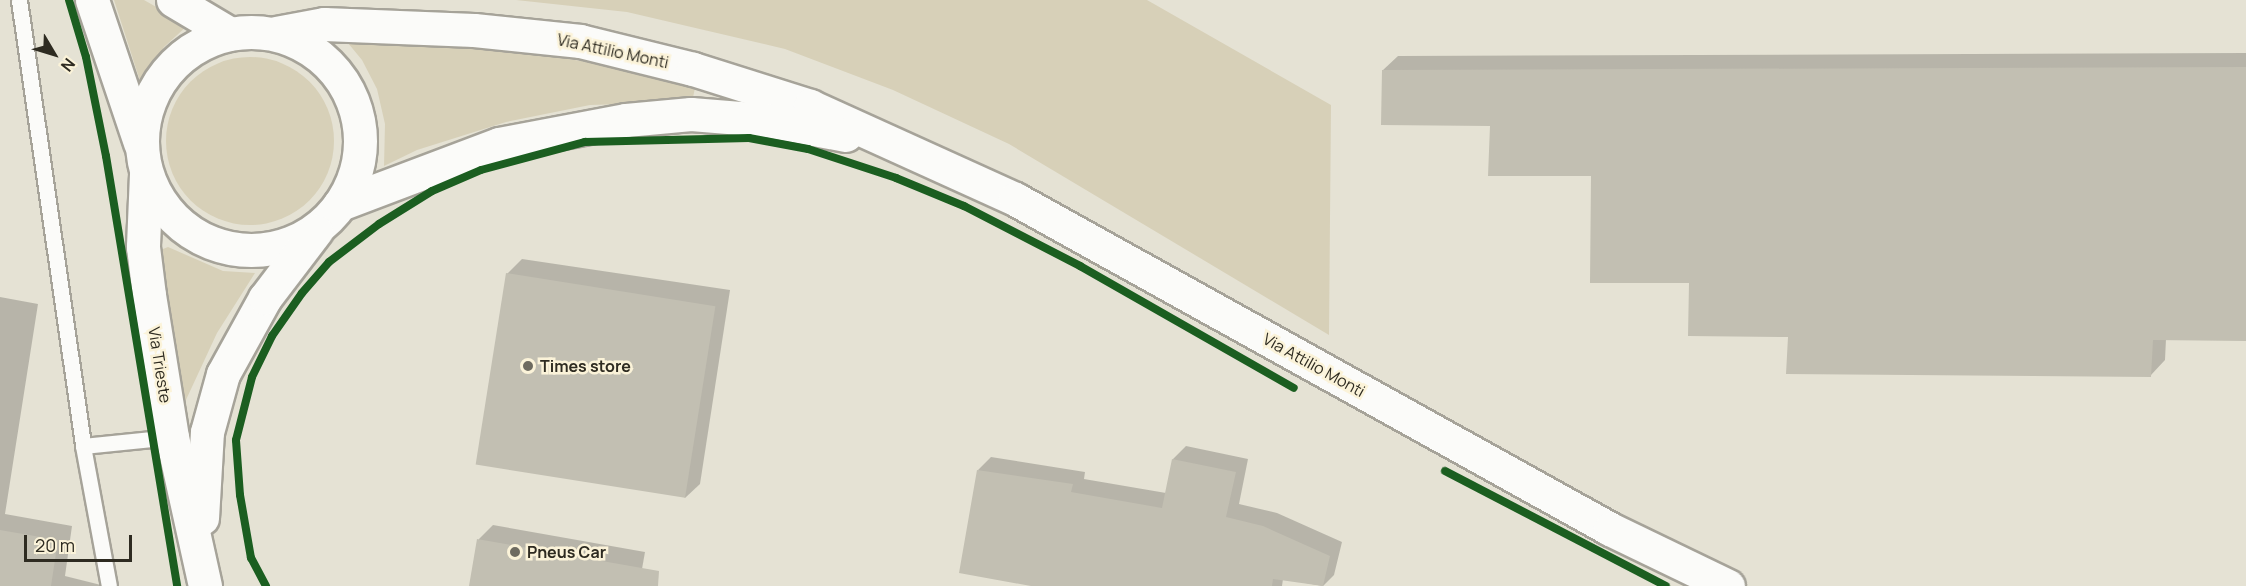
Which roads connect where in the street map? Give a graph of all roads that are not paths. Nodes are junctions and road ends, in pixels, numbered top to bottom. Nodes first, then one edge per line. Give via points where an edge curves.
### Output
1 (92, 0) edge
2 (173, 0) edge
3 (20, 2) edge
4 (276, 33) junction
5 (230, 34) junction
6 (900, 146) junction
7 (144, 161) junction
8 (331, 213) junction
9 (172, 436) junction
10 (83, 446) junction
11 (202, 571) edge
12 (109, 586) edge
13 (1728, 586) edge

1 - 7 main road, Via Trieste
2 - 5 main road
3 - 10 lane
4 - 5 main road, Via Attilio Monti
4 - 6 main road, Via Attilio Monti via 324,24 474,30 579,41 693,69 810,106
4 - 8 main road, Via Trieste via 314,51 339,75 354,105 359,150 355,173
5 - 7 main road via 200,44 174,63 155,88 144,118
6 - 8 main road, Via Attilio Monti via 765,120 691,114 626,120 500,144
6 - 13 main road, Via Attilio Monti via 1015,199 1610,529
7 - 8 main road, Via Attilio Monti via 162,205 181,224 220,246 256,250 291,242
7 - 9 main road, Via Trieste via 143,247
8 - 11 main road, Via Trieste via 265,298 223,374 207,432
9 - 10 lane
9 - 11 main road, Via Trieste
10 - 12 lane

